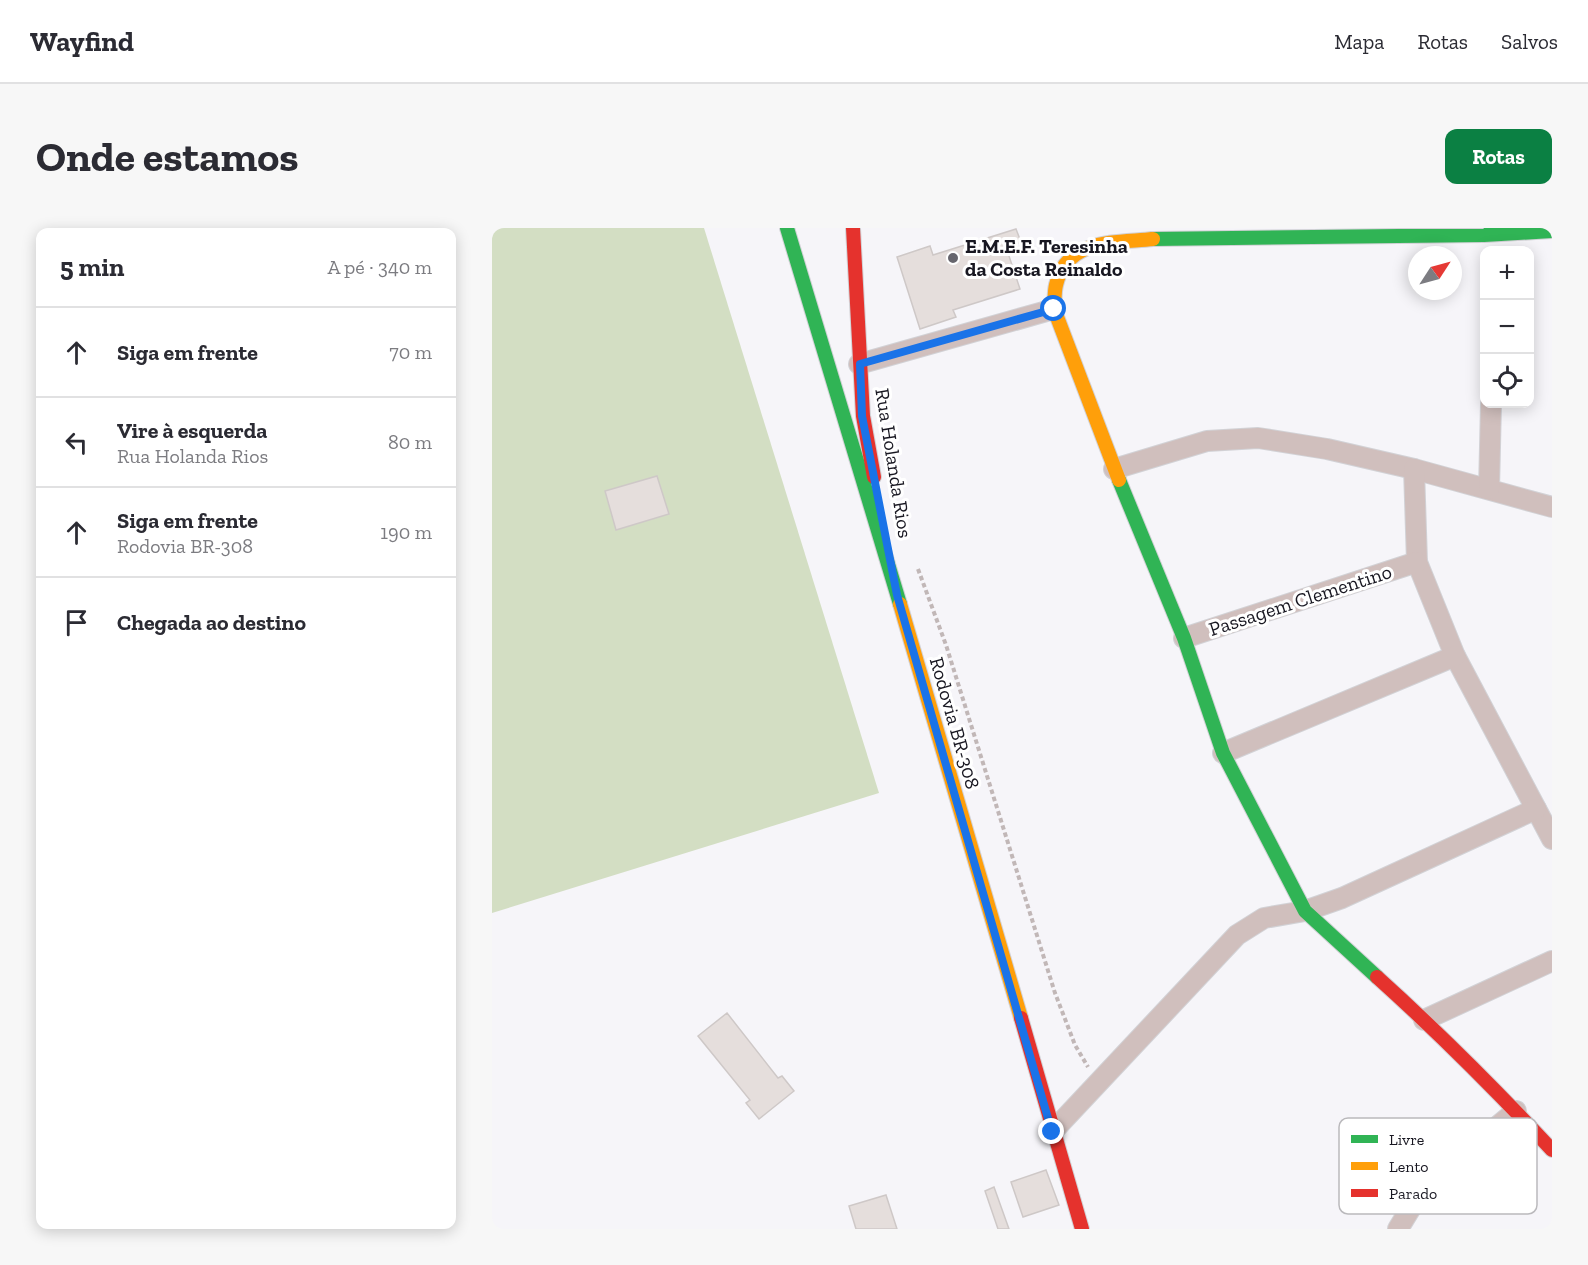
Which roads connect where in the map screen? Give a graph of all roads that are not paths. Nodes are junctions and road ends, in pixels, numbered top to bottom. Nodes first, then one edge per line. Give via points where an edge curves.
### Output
1 (788, 228) edge
2 (854, 228) edge
3 (1552, 231) edge
4 (1388, 232) edge
5 (1485, 243) edge
6 (1054, 309) junction
7 (860, 364) junction
8 (1491, 408) edge
9 (1114, 469) junction
10 (1414, 469) junction
11 (1489, 489) junction
12 (1552, 507) edge
13 (1417, 562) junction
14 (897, 595) junction
15 (1184, 638) junction
16 (1455, 656) junction
17 (1223, 753) junction
18 (1536, 809) junction
19 (1552, 838) edge
20 (1305, 911) junction
21 (1552, 961) edge
22 (1424, 1020) junction
23 (1516, 1111) junction
24 (1508, 1118) edge
25 (1522, 1118) edge
26 (1052, 1132) junction
27 (1537, 1134) edge
28 (1552, 1150) edge
29 (1407, 1214) edge
30 (1082, 1229) edge
31 (1398, 1229) edge

1 - 14 street, Rodovia BR-308
2 - 7 street, Rua Holanda Rios
3 - 5 street
4 - 5 street
4 - 6 street via 1168,238 1092,245 1074,254 1064,266 1056,285
6 - 7 street
6 - 9 street
7 - 14 street, Rua Holanda Rios via 862,416
8 - 11 street
9 - 10 street via 1206,441 1258,438
9 - 15 street
10 - 11 street
10 - 13 street
11 - 12 street
13 - 15 street, Passagem Clementino
13 - 16 street
14 - 26 street, Rodovia BR-308
15 - 17 street
16 - 17 street
16 - 18 street
17 - 20 street
18 - 19 street
18 - 20 street via 1342,898
20 - 22 street
20 - 26 street via 1264,918 1237,934
21 - 22 street
22 - 23 street
23 - 24 street
23 - 25 street
26 - 30 street, Rodovia BR-308
27 - 28 street
29 - 31 street

